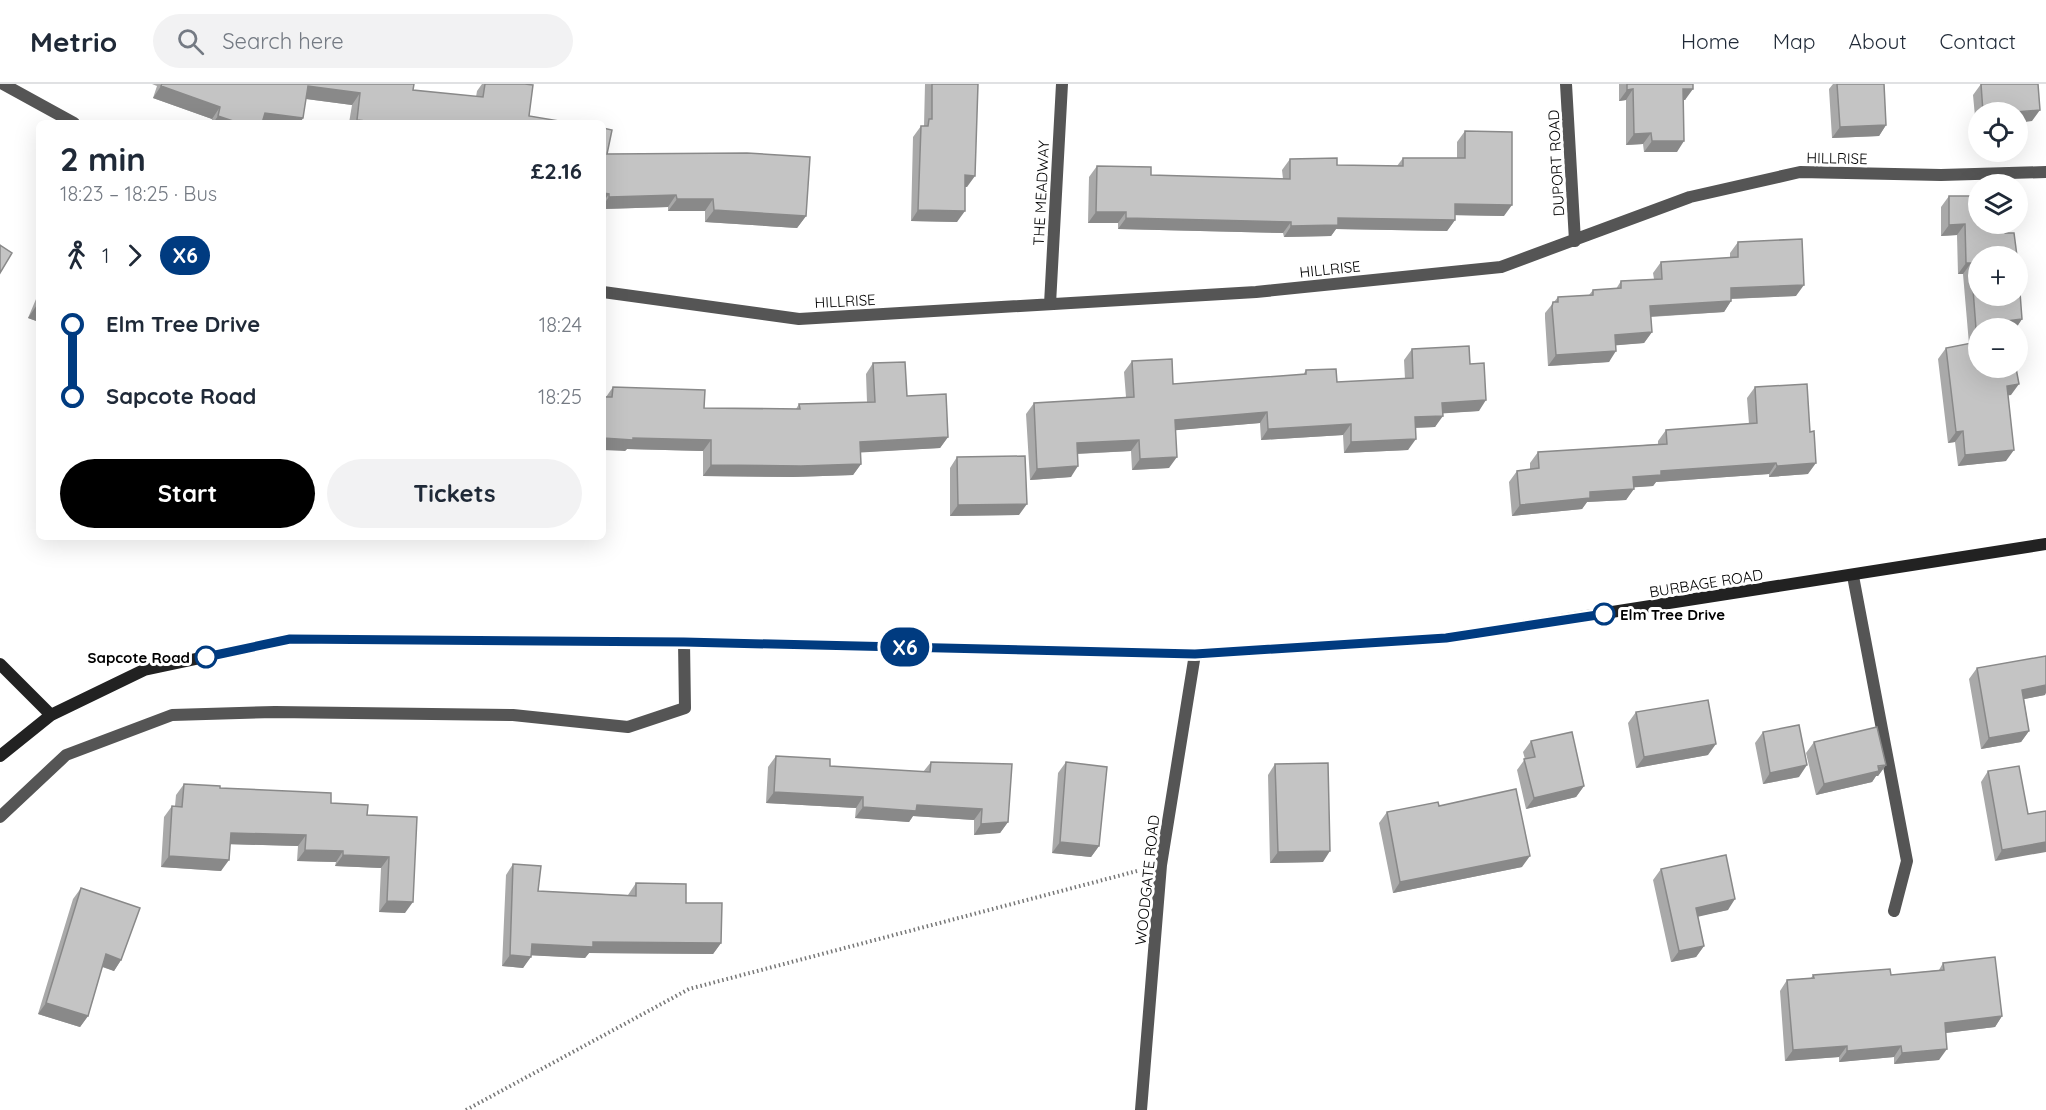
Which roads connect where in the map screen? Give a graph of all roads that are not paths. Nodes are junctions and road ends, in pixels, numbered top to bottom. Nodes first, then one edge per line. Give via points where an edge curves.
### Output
1 (3, 84) edge
2 (1062, 84) edge
3 (1566, 84) edge
4 (69, 120) edge
5 (2046, 172) edge
6 (1575, 241) junction
7 (606, 292) edge
8 (1050, 304) junction
9 (2046, 544) edge
10 (1853, 576) junction
11 (684, 642) junction
12 (1195, 654) junction
13 (0, 664) edge
14 (51, 715) junction
15 (0, 756) edge
16 (0, 818) edge
17 (1894, 911) dead end
18 (1141, 1110) edge

1 - 4 street
2 - 8 street, THE MEADWAY
3 - 6 street, DUPORT ROAD
5 - 6 street, HILLRISE via 1800,172 1690,196
6 - 8 street, HILLRISE via 1501,267 1256,292
7 - 8 street, HILLRISE via 799,319
9 - 10 main road, BURBAGE ROAD
10 - 12 main road, BURBAGE ROAD via 1446,638
10 - 17 street via 1907,861
11 - 12 main road, BURBAGE ROAD
11 - 14 main road, BURBAGE ROAD via 290,639 144,670
11 - 16 street via 685,708 628,727 513,715 275,712 172,715 66,755
12 - 18 street, WOODGATE ROAD via 1161,865
13 - 14 main road
14 - 15 main road

